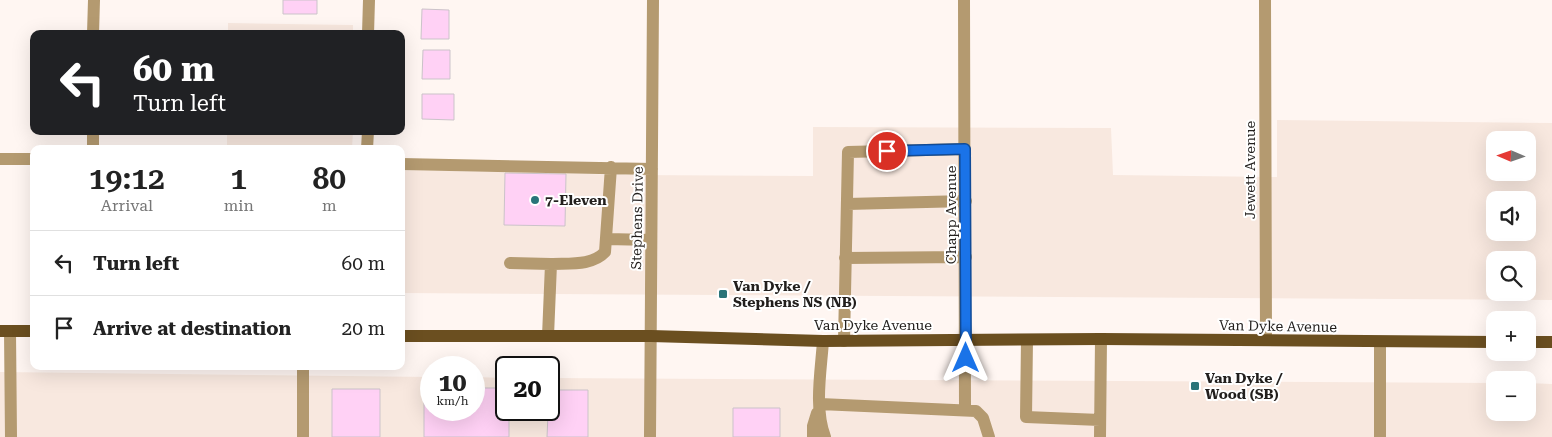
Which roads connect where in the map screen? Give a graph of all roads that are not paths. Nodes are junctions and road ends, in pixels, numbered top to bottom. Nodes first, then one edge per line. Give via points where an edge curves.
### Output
1 (94, 0) edge
2 (368, 0) edge
3 (653, 0) edge
4 (964, 0) edge
5 (1265, 0) edge
6 (93, 30) edge
7 (368, 30) edge
8 (965, 149) junction
9 (0, 159) edge
10 (30, 159) edge
11 (405, 164) edge
12 (611, 167) junction
13 (652, 169) junction
14 (966, 202) junction
15 (847, 204) junction
16 (607, 239) junction
17 (651, 240) junction
18 (966, 257) junction
19 (846, 258) junction
20 (510, 263) dead end
21 (551, 264) junction
22 (5, 331) edge
23 (30, 331) edge
24 (405, 336) edge
25 (548, 336) junction
26 (651, 336) junction
27 (1101, 339) junction
28 (844, 340) junction
29 (966, 340) junction
30 (1028, 340) junction
31 (1266, 340) junction
32 (823, 341) junction
33 (1380, 342) junction
34 (1486, 342) edge
35 (1536, 342) edge
36 (1552, 342) edge
37 (304, 370) edge
38 (820, 404) junction
39 (965, 409) junction
40 (1100, 420) junction
41 (11, 437) edge
42 (303, 437) edge
43 (650, 437) edge
44 (813, 437) edge
45 (825, 437) edge
46 (989, 437) edge
47 (1100, 437) edge
48 (1380, 437) edge

1 - 6 street
2 - 7 street
3 - 13 street, Stephens Drive
4 - 8 street, Chapp Avenue
5 - 31 street, Jewett Avenue
8 - 14 street, Chapp Avenue
8 - 15 street via 848,152
9 - 10 street
11 - 12 street
12 - 13 street
12 - 16 street
13 - 17 street, Stephens Drive
14 - 15 street
14 - 18 street, Chapp Avenue
15 - 19 street
16 - 17 street
16 - 21 street via 605,252 595,260
17 - 26 street, Stephens Drive
18 - 19 street
18 - 29 street, Chapp Avenue
19 - 28 street
20 - 21 street
21 - 25 street
22 - 23 main road
22 - 41 street
24 - 25 main road, Van Dyke Avenue
25 - 26 main road, Van Dyke Avenue
26 - 32 main road, Van Dyke Avenue
26 - 43 street, Stephens Drive
27 - 30 main road, Van Dyke Avenue
27 - 31 main road, Van Dyke Avenue
27 - 40 street
28 - 29 main road, Van Dyke Avenue
28 - 32 main road, Van Dyke Avenue
29 - 30 main road, Van Dyke Avenue
29 - 39 street, Chapp Avenue
30 - 40 street via 1026,417
31 - 33 main road, Van Dyke Avenue
32 - 38 street
33 - 34 main road, Van Dyke Avenue
33 - 48 street
35 - 36 main road
37 - 42 street
38 - 39 street
38 - 44 street
38 - 45 street
39 - 46 street via 976,411 983,418
40 - 47 street

